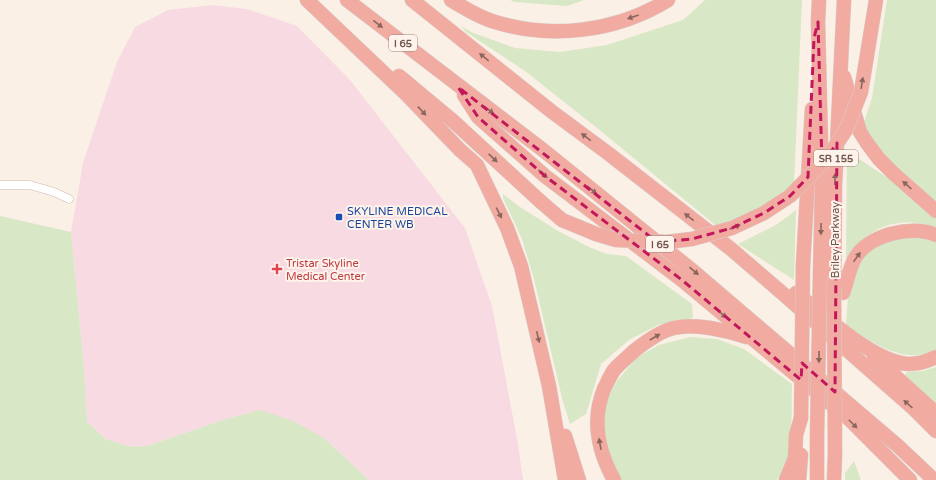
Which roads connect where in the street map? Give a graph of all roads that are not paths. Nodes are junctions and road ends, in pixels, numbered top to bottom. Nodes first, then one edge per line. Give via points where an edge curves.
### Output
1 (347, 0) edge
2 (412, 0) edge
3 (451, 0) edge
4 (668, 0) edge
5 (819, 0) edge
6 (844, 0) edge
7 (876, 0) edge
8 (311, 3) edge
9 (818, 22) junction
10 (842, 29) junction
11 (458, 87) junction
12 (0, 185) edge
13 (69, 199) dead end
14 (936, 212) edge
15 (936, 235) edge
16 (731, 249) junction
17 (839, 290) junction
18 (850, 336) junction
19 (770, 354) junction
20 (936, 357) edge
21 (549, 386) junction
22 (936, 413) edge
23 (801, 418) junction
24 (936, 431) edge
25 (565, 480) edge
26 (579, 480) edge
27 (614, 480) edge
28 (786, 480) edge
29 (799, 480) edge
30 (817, 480) edge
31 (834, 480) edge
32 (910, 480) edge
33 (934, 480) edge

1 -> 11 highway, I 65
16 -> 2 highway
4 -> 3 highway via 639,15 612,24 566,32 536,31 490,21
5 - 9 highway, Briley Parkway / SR 155
6 - 10 highway, Briley Parkway / SR 155
8 -> 7 highway, bridge via 453,121 562,220 616,240 667,242 692,239 732,228 764,213 790,196 827,158 846,130 860,92
8 -> 21 highway via 477,165 522,266
9 - 23 highway, bridge via 814,38 803,265
9 -> 30 highway, Briley Parkway / SR 155, bridge via 822,186
14 -> 10 highway via 879,159 860,132 844,80
17 -> 10 highway, Briley Parkway / SR 155 via 835,184
11 -> 19 highway via 478,117 545,176 682,280
11 -> 33 highway, I 65 via 694,270
12 - 13 street via 30,184
17 -> 15 highway via 854,259 867,244 890,234 906,231 929,232
16 - 18 highway via 782,282
24 -> 16 highway
17 - 31 highway, bridge via 835,360
18 - 20 highway via 872,352 891,360 909,364
18 - 22 highway
27 -> 19 highway via 601,450 597,416 601,398 614,370 639,347 673,328 693,327 730,332 746,338
19 -> 32 highway via 849,419
21 - 25 highway
21 - 26 highway
23 - 28 highway via 796,435 795,458
23 - 29 highway

